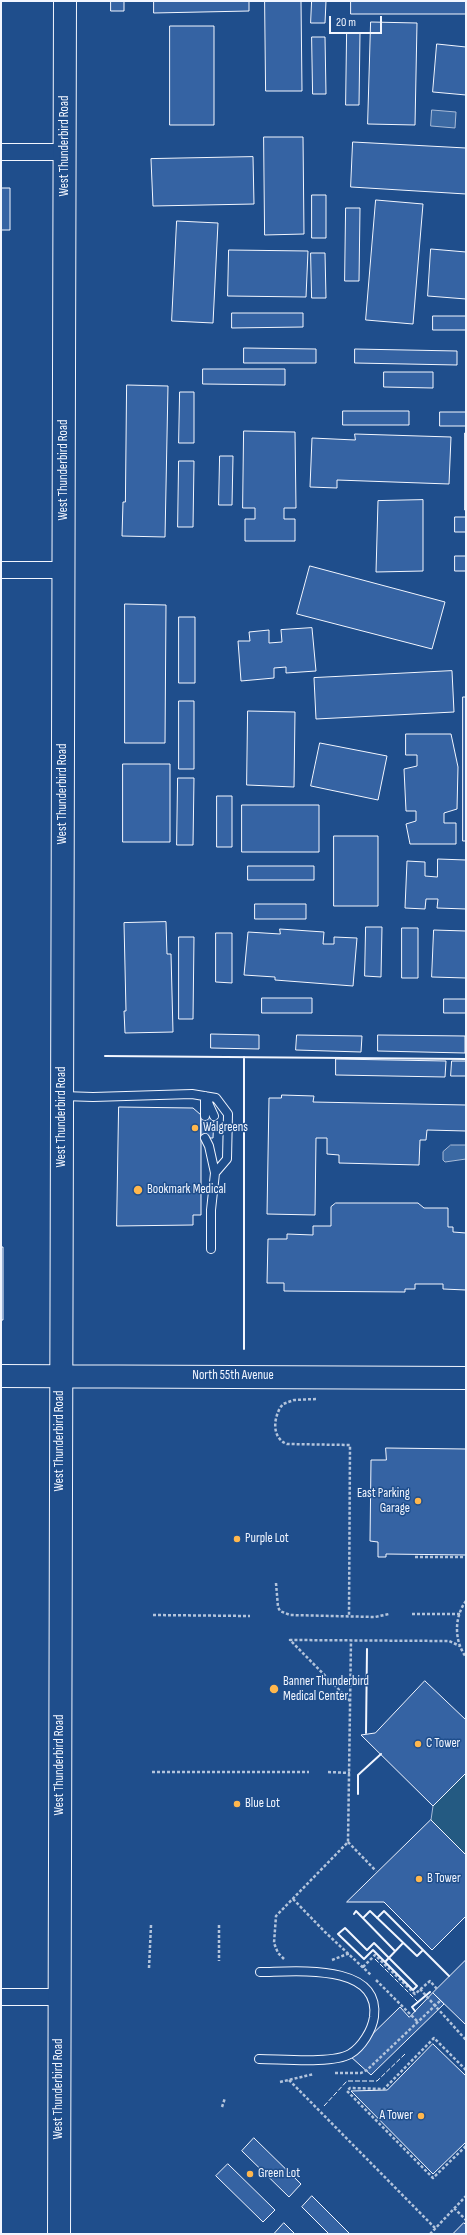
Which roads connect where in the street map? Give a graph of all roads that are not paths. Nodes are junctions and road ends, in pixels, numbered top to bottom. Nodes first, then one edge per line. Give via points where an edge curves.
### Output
1 (65, 1) edge
2 (1, 152) edge
3 (65, 152) junction
4 (1, 570) edge
5 (63, 570) junction
6 (62, 1096) junction
7 (205, 1096) junction
8 (209, 1116) dead end
9 (209, 1141) dead end
10 (215, 1172) junction
11 (211, 1250) dead end
12 (61, 1375) junction
13 (1, 1376) edge
14 (466, 1378) edge
15 (260, 1972) dead end
16 (1, 1997) edge
17 (59, 1998) junction
18 (259, 2059) dead end
19 (59, 2234) edge

1 - 3 main road, West Thunderbird Road
2 - 3 street
3 - 5 main road, West Thunderbird Road
4 - 5 street
5 - 6 main road, West Thunderbird Road
6 - 7 lane
6 - 12 main road, West Thunderbird Road
7 - 8 lane
7 - 10 lane via 216,1098 228,1114 226,1159
9 - 10 lane
10 - 11 lane
12 - 13 main road, North 55th Avenue
12 - 14 main road, North 55th Avenue
12 - 17 main road, West Thunderbird Road
15 - 18 lane via 340,1975 362,1985 369,1994 374,2012 370,2029 350,2054 318,2059
16 - 17 street
17 - 19 main road, West Thunderbird Road

